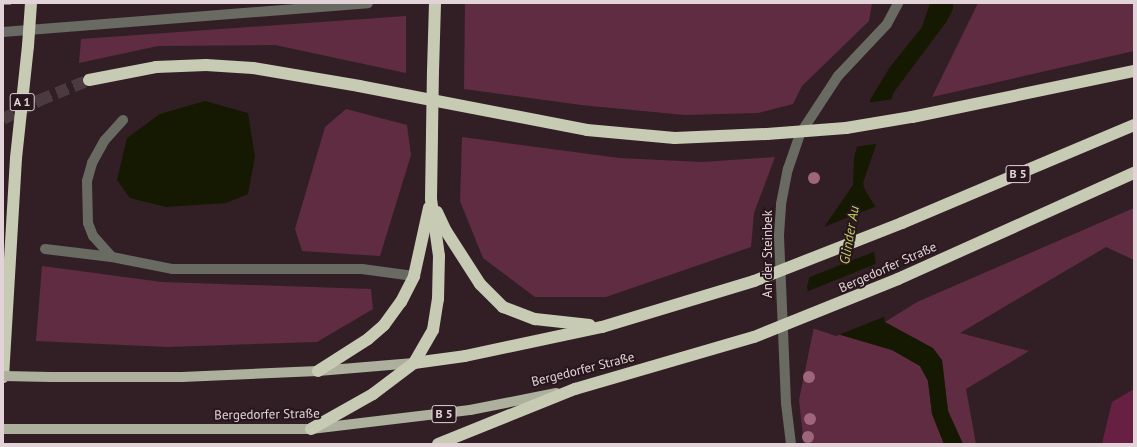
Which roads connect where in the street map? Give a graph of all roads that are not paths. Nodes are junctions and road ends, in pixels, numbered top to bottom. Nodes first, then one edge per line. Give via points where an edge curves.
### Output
1 (31, 3) edge
2 (368, 3) edge
3 (435, 3) edge
4 (898, 3) edge
5 (3, 32) edge
6 (1134, 71) edge
7 (89, 80) tunnel mouth
8 (123, 120) dead end
9 (1134, 125) edge
10 (1134, 173) edge
11 (431, 199) junction
12 (45, 249) dead end
13 (112, 257) junction
14 (414, 276) junction
15 (602, 327) junction
16 (414, 363) junction
17 (318, 371) junction
18 (3, 377) edge
19 (575, 389) junction
20 (311, 429) junction
21 (3, 430) edge
22 (438, 444) edge
23 (791, 444) edge

1 - 18 highway, A 1, bridge via 16,158
2 - 5 street
3 - 11 highway, bridge
4 - 23 street, An der Steinbek via 887,24 838,76 826,94 800,134 788,169 781,204 779,235 786,403
6 - 7 highway, bridge via 912,117 846,128 675,138 588,130 253,68 206,65 156,67
8 - 13 street via 105,140 92,164 87,188 88,223 93,236
9 - 15 highway, B 5, bridge via 902,223 754,281
10 - 19 highway, Bergedorfer Straße / B 5, bridge via 898,279 754,337
11 - 14 highway
11 - 15 highway via 446,231 480,284 503,307 535,319
11 - 16 highway via 439,256 438,299 432,330
12 - 13 street
13 - 14 street via 172,269 362,269
14 - 17 highway via 401,302 384,325 368,339
15 - 16 highway, B 5 via 465,356
16 - 17 main road, B 5
16 - 20 highway via 373,394
17 - 18 main road, B 5, bridge via 182,377
19 - 20 main road, Bergedorfer Straße / B 5 via 470,410
19 - 22 highway
20 - 21 main road, Bergedorfer Straße / B 5

